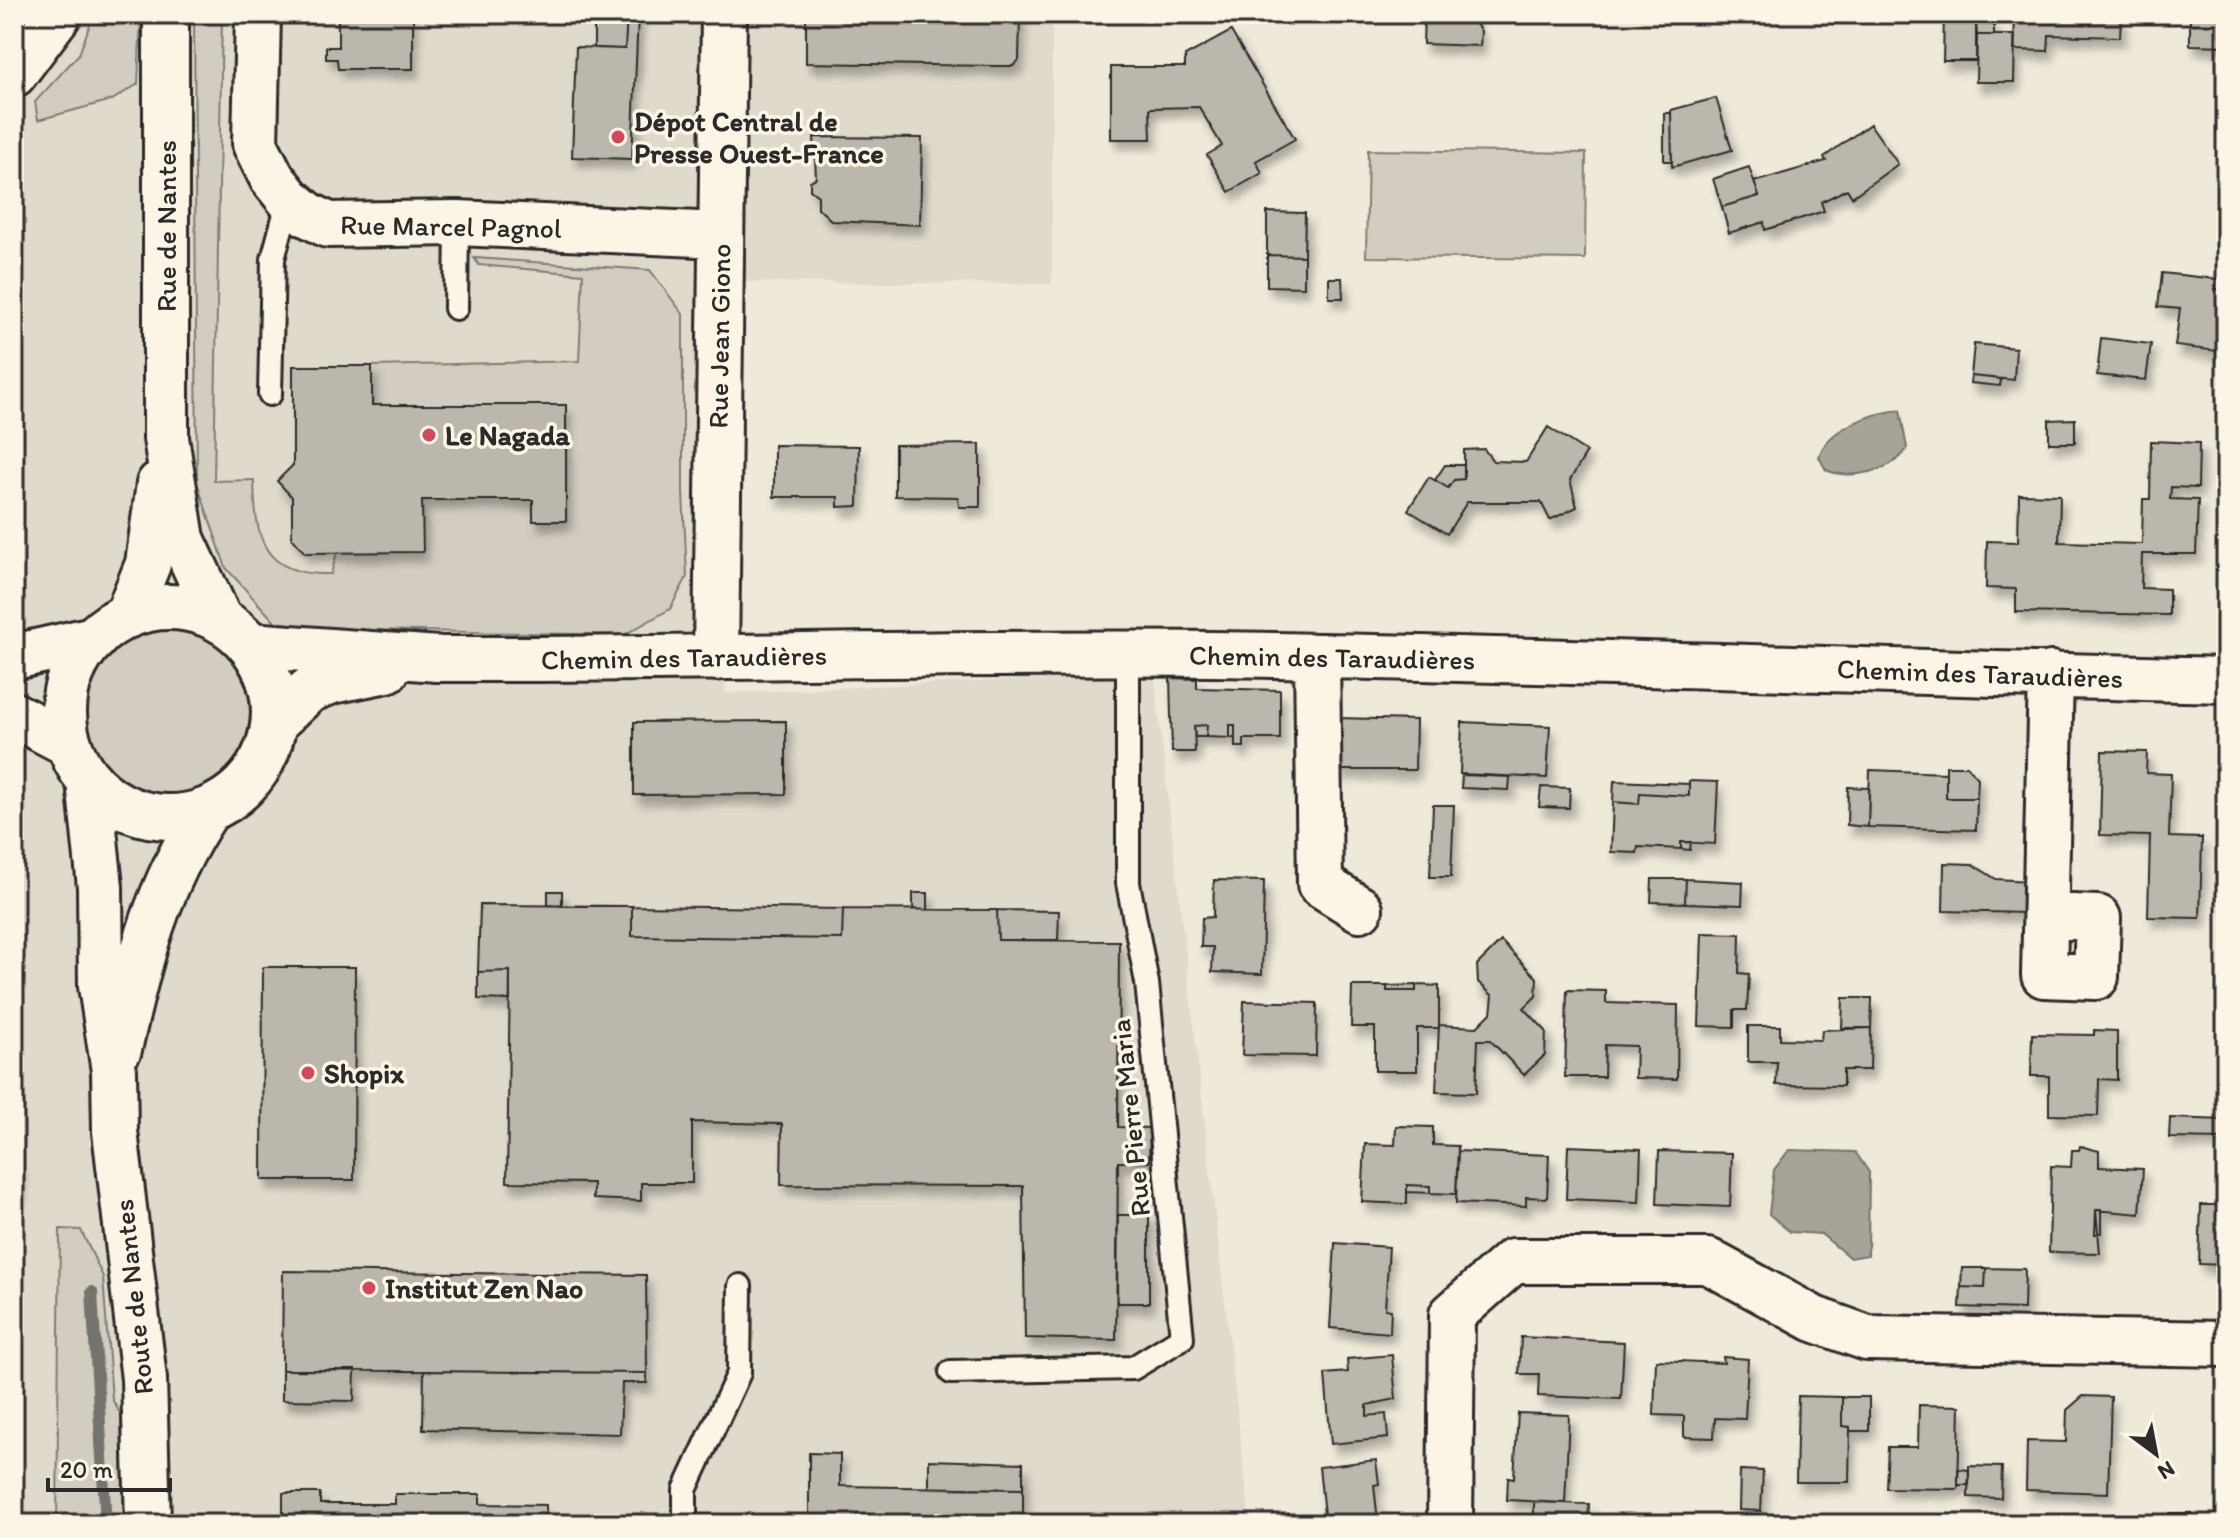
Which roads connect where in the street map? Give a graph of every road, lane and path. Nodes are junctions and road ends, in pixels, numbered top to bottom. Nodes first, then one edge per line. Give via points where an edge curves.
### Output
1 (59, 14) edge
2 (166, 14) edge
3 (258, 14) edge
4 (724, 14) edge
5 (14, 74) edge
6 (289, 199) junction
7 (457, 223) junction
8 (720, 235) junction
9 (456, 308) dead end
10 (270, 394) dead end
11 (166, 438) junction
12 (110, 628) junction
13 (235, 632) junction
14 (1128, 654) junction
15 (14, 657) edge
16 (1317, 657) junction
17 (716, 658) junction
18 (438, 659) junction
19 (2051, 674) junction
20 (2226, 680) edge
21 (14, 715) edge
22 (274, 723) junction
23 (79, 762) junction
24 (207, 811) junction
25 (1360, 909) dead end
26 (2047, 916) dead end
27 (114, 1071) junction
28 (740, 1286) dead end
29 (2226, 1344) edge
30 (951, 1372) dead end
31 (148, 1524) edge
32 (685, 1524) edge
33 (1450, 1524) edge

1 - 5 street
2 - 11 street, Rue de Nantes
3 - 6 street, Rue Marcel Pagnol via 255,144
4 - 8 street, Rue Jean Giono
6 - 7 street, Rue Marcel Pagnol via 328,225
6 - 10 lane via 273,259
7 - 8 street, Rue Marcel Pagnol
7 - 9 lane
8 - 17 street, Rue Jean Giono
11 - 12 street via 148,564
11 - 13 street via 182,539
12 - 13 street via 158,608 189,609
12 - 15 street
12 - 23 street via 77,662 67,688 64,716
13 - 18 street, Chemin des Taraudières
13 - 22 street via 269,682
14 - 16 street, Chemin des Taraudières
14 - 17 street, Chemin des Taraudières
14 - 30 lane, Rue Pierre Maria via 1128,883 1147,983 1182,1338 1133,1368
16 - 19 street, Chemin des Taraudières
16 - 25 street via 1320,884
17 - 18 street, Chemin des Taraudières
18 - 22 street, Chemin des Taraudières via 309,690
19 - 20 street, Chemin des Taraudières
19 - 26 street
21 - 23 street
22 - 24 street via 263,760 248,781
23 - 24 street via 113,801 143,814 175,817
23 - 27 street via 100,887 101,986
24 - 27 street via 154,910
27 - 31 street, Route de Nantes via 115,1131 144,1379
28 - 32 lane via 739,1373 685,1490
29 - 33 street via 1867,1338 1814,1319 1708,1261 1513,1261 1452,1315

